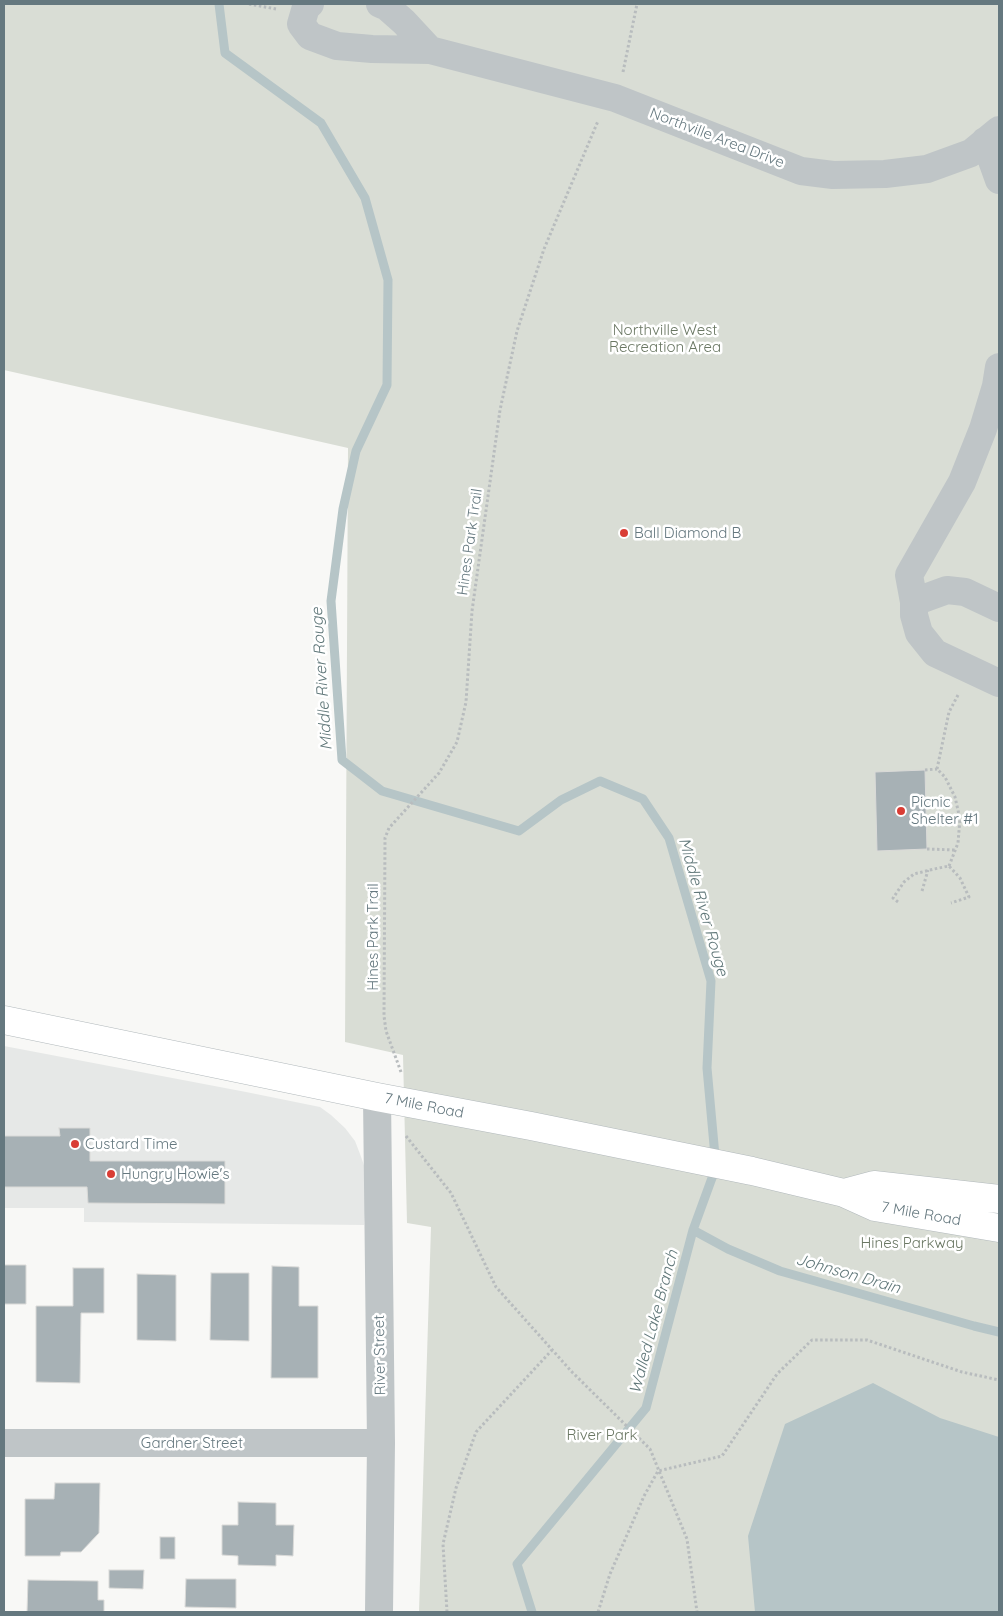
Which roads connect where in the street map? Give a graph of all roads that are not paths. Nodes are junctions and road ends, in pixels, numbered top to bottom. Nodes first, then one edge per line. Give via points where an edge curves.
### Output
1 (310, 4) edge
2 (380, 4) edge
3 (430, 50) junction
4 (992, 135) edge
5 (999, 180) edge
6 (999, 367) edge
7 (914, 602) junction
8 (999, 608) edge
9 (999, 683) edge
10 (4, 1020) edge
11 (377, 1097) junction
12 (844, 1193) junction
13 (999, 1199) edge
14 (999, 1228) edge
15 (4, 1443) edge
16 (381, 1443) junction
17 (379, 1612) edge

1 - 3 street, Northville Area Drive via 301,24 310,36 337,46
2 - 3 street via 404,22
3 - 4 street, Northville Area Drive via 615,98 801,171 833,175 927,169 971,153
4 - 5 street
6 - 7 street via 983,429 962,482 909,575
7 - 8 street via 947,590 965,592
7 - 9 street via 919,633 935,653
10 - 11 street, 7 Mile Road
11 - 12 street, 7 Mile Road via 752,1171
11 - 16 street, River Street
12 - 13 street, 7 Mile Road via 874,1185
12 - 14 street, 7 Mile Road via 875,1207
15 - 16 street, Gardner Street
16 - 17 street, River Street

